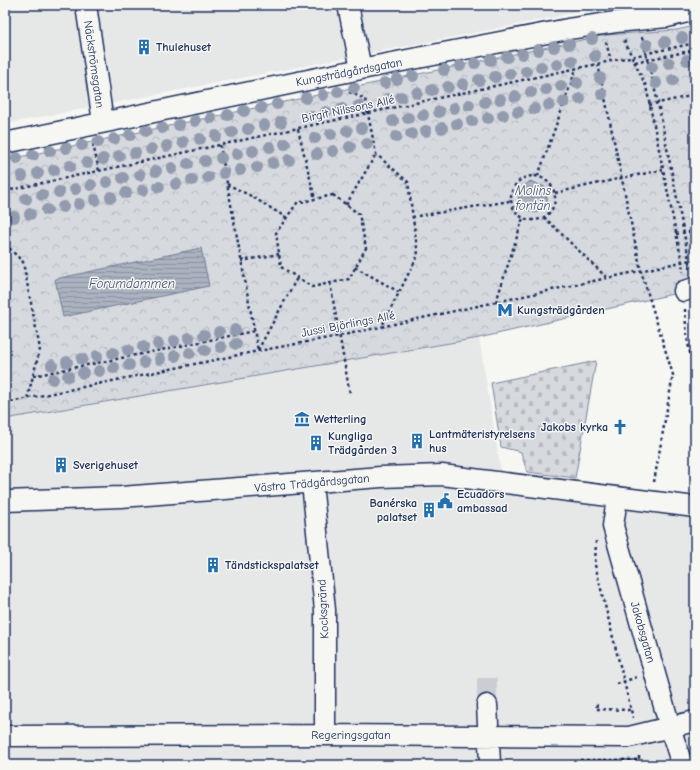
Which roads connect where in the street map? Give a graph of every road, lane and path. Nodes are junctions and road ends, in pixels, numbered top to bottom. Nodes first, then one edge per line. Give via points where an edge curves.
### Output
1 (86, 5) edge
2 (348, 5) edge
3 (695, 10) edge
4 (649, 35) dead end
5 (624, 39) dead end
6 (606, 40) dead end
7 (695, 43) edge
8 (695, 50) edge
9 (646, 54) junction
10 (632, 56) junction
11 (647, 60) junction
12 (611, 61) junction
13 (635, 62) junction
14 (598, 64) junction
15 (361, 69) junction
16 (576, 69) junction
17 (346, 91) dead end
18 (695, 95) edge
19 (658, 103) junction
20 (649, 105) junction
21 (368, 114) junction
22 (103, 122) junction
23 (298, 128) junction
24 (92, 139) dead end
25 (5, 144) edge
26 (220, 145) junction
27 (376, 154) junction
28 (663, 170) junction
29 (99, 171) junction
30 (538, 176) junction
31 (622, 178) junction
32 (227, 184) junction
33 (5, 191) edge
34 (555, 193) junction
35 (315, 199) junction
36 (510, 201) junction
37 (346, 205) junction
38 (412, 217) junction
39 (544, 217) junction
40 (287, 218) junction
41 (523, 218) junction
42 (695, 231) edge
43 (684, 233) junction
44 (676, 234) junction
45 (5, 244) edge
46 (279, 254) junction
47 (695, 259) edge
48 (690, 260) junction
49 (241, 261) junction
50 (682, 262) junction
51 (355, 267) junction
52 (641, 271) junction
53 (297, 278) junction
54 (607, 278) junction
55 (330, 283) junction
56 (691, 289) edge
57 (399, 292) junction
58 (496, 302) junction
59 (382, 326) junction
60 (254, 331) junction
61 (339, 336) junction
62 (258, 351) junction
63 (695, 367) edge
64 (33, 376) junction
65 (350, 394) dead end
66 (27, 399) junction
67 (5, 403) edge
68 (312, 483) junction
69 (653, 488) dead end
70 (617, 498) junction
71 (5, 501) edge
72 (695, 507) edge
73 (597, 534) dead end
74 (597, 704) dead end
75 (487, 705) tunnel mouth
76 (631, 710) junction
77 (695, 720) edge
78 (670, 727) junction
79 (325, 735) junction
80 (637, 735) junction
81 (5, 736) edge
82 (488, 736) junction
83 (580, 760) dead end
84 (490, 763) dead end
85 (682, 765) edge

1 - 22 street, Näckströmsgatan
2 - 15 street
3 - 15 street, Kungsträdgårdsgatan via 568,29
4 - 9 path via 641,36
5 - 10 path
6 - 12 path
7 - 9 path, Birgit Nilssons Allé
8 - 11 path
9 - 10 path, Birgit Nilssons Allé
9 - 11 path
10 - 12 path, Birgit Nilssons Allé
10 - 13 path
11 - 13 path
11 - 19 path
12 - 14 path, Birgit Nilssons Allé
13 - 20 path via 646,86
14 - 16 path, Birgit Nilssons Allé
14 - 31 path
15 - 22 street, Kungsträdgårdsgatan
16 - 21 path, Birgit Nilssons Allé
16 - 30 path
17 - 21 path via 365,99
18 - 19 path
19 - 20 path
19 - 43 path
20 - 28 path
21 - 23 path, Birgit Nilssons Allé
21 - 27 path
22 - 25 street, Kungsträdgårdsgatan
23 - 26 path, Birgit Nilssons Allé
23 - 35 path
24 - 29 path
26 - 29 path, Birgit Nilssons Allé
26 - 32 path
27 - 37 path
27 - 38 path via 408,182
28 - 31 path
28 - 44 path
29 - 33 path, Birgit Nilssons Allé
30 - 34 path via 549,182
30 - 36 path via 530,175 517,181 510,194
31 - 34 path
31 - 52 path
32 - 40 path
32 - 49 path
34 - 39 path via 553,206
35 - 37 path via 333,195
35 - 40 path via 297,203
36 - 38 path
36 - 41 path via 517,214
37 - 51 path via 359,214 366,248
38 - 57 path via 418,255
39 - 41 path via 530,220
39 - 54 path
40 - 46 path via 276,233
41 - 58 path
42 - 43 path
43 - 44 path
43 - 48 path
44 - 50 path
45 - 64 path via 22,262 40,349
46 - 49 path
46 - 53 path via 281,267
47 - 48 path, Jussi Björlings Allé
48 - 50 path, Jussi Björlings Allé
48 - 56 path
49 - 60 path
50 - 52 path, Jussi Björlings Allé
50 - 56 path
51 - 55 path via 349,279
51 - 57 path
52 - 54 path, Jussi Björlings Allé
52 - 69 path via 673,375
53 - 55 path via 312,287
53 - 62 path
54 - 58 path, Jussi Björlings Allé
55 - 61 path
56 - 63 path via 686,330
57 - 59 path
58 - 59 path, Jussi Björlings Allé
59 - 61 path, Jussi Björlings Allé
60 - 62 path
60 - 64 path
61 - 62 path, Jussi Björlings Allé
61 - 65 path
62 - 66 path, Jussi Björlings Allé
64 - 66 path
66 - 67 path, Jussi Björlings Allé
68 - 70 street, Västra Trädgårdsgatan via 442,475
68 - 71 street, Västra Trädgårdsgatan via 121,498
68 - 79 street, Kocksgränd via 325,610
70 - 72 street, Västra Trädgårdsgatan
70 - 78 street, Jakobsgatan via 613,526
73 - 76 path via 594,565
74 - 76 path via 596,709
75 - 82 street
76 - 80 path
77 - 78 street, Regeringsgatan
78 - 80 street, Regeringsgatan
78 - 85 street, Jakobsgatan
79 - 81 street, Regeringsgatan
79 - 82 street, Regeringsgatan
80 - 82 street, Regeringsgatan
80 - 83 path via 639,760
82 - 84 street

